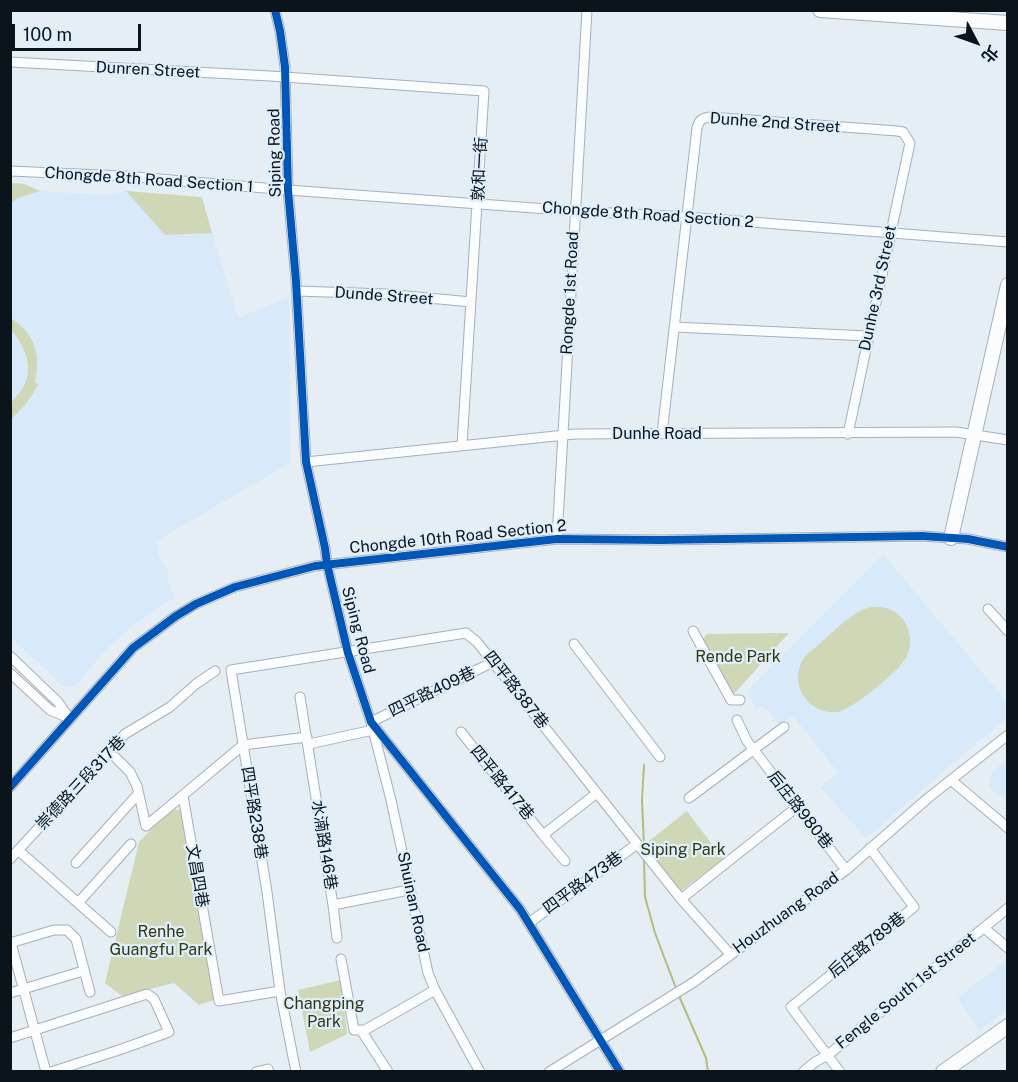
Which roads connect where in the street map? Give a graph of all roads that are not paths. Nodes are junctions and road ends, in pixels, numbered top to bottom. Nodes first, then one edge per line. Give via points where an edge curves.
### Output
1 (275, 10) edge
2 (587, 10) edge
3 (820, 10) edge
4 (1008, 23) edge
5 (10, 62) edge
6 (286, 77) junction
7 (910, 142) joint
8 (10, 171) edge
9 (288, 190) junction
10 (478, 203) junction
11 (575, 211) junction
12 (687, 217) junction
13 (890, 232) junction
14 (1008, 242) edge
15 (1008, 285) edge
16 (297, 291) junction
17 (471, 302) junction
18 (674, 327) junction
19 (868, 336) junction
20 (662, 434) junction
21 (848, 434) junction
22 (973, 434) junction
23 (562, 435) junction
24 (1008, 440) edge
25 (462, 445) junction
26 (306, 462) junction
27 (951, 538) junction
28 (557, 539) junction
29 (1008, 547) edge
30 (327, 564) junction
31 (988, 609) dead end
32 (693, 631) dead end
33 (1008, 631) edge
34 (574, 644) dead end
35 (348, 653) junction
36 (10, 656) edge
37 (493, 662) junction
38 (215, 671) dead end
39 (10, 673) edge
40 (300, 697) dead end
41 (740, 700) dead end
42 (69, 718) junction
43 (736, 720) dead end
44 (372, 726) junction
45 (784, 727) dead end
46 (461, 732) dead end
47 (1008, 735) edge
48 (308, 740) junction
49 (243, 745) junction
50 (754, 750) junction
51 (115, 757) dead end
52 (660, 757) dead end
53 (951, 780) junction
54 (10, 787) edge
55 (597, 793) junction
56 (138, 794) junction
57 (183, 796) junction
58 (689, 798) dead end
59 (797, 807) junction
60 (1008, 828) edge
61 (543, 835) junction
62 (131, 844) dead end
63 (637, 844) junction
64 (870, 848) junction
65 (18, 850) junction
66 (10, 859) edge
67 (565, 861) dead end
68 (76, 863) dead end
69 (846, 870) junction
70 (409, 890) junction
71 (681, 899) junction
72 (78, 903) junction
73 (333, 905) junction
74 (1008, 908) edge
75 (529, 923) junction
76 (984, 927) junction
77 (111, 932) dead end
78 (338, 938) dead end
79 (11, 943) edge
80 (1008, 948) edge
81 (730, 954) junction
82 (341, 959) dead end
83 (83, 970) junction
84 (23, 989) junction
85 (435, 990) junction
86 (280, 991) junction
87 (90, 992) dead end
88 (10, 993) edge
89 (1008, 1026) edge
90 (35, 1030) junction
91 (361, 1030) junction
92 (10, 1038) edge
93 (600, 1039) junction
94 (828, 1055) junction
95 (268, 1070) edge
96 (46, 1071) edge
97 (51, 1071) edge
98 (256, 1071) edge
99 (296, 1071) edge
100 (388, 1071) edge
101 (480, 1071) edge
102 (549, 1071) edge
103 (620, 1071) edge
104 (803, 1071) edge
105 (840, 1071) edge
106 (943, 1071) edge

1 - 6 street, Siping Road
2 - 11 street, Rongde 1st Road
3 - 4 street
5 - 6 street, Dunren Street
6 - 9 street, Siping Road
6 - 10 street, 敦和一街 via 484,91
7 - 12 street, Dunhe 2nd Street via 903,132 897,131 703,118 697,128
7 - 13 street, Dunhe 3rd Street
8 - 9 street, Chongde 8th Road Section 1
9 - 10 street, Chongde 8th Road Section 2
9 - 16 street, Siping Road
10 - 11 street, Chongde 8th Road Section 2
10 - 17 street, 敦和一街
11 - 12 street, Chongde 8th Road Section 2
11 - 23 street, Rongde 1st Road
12 - 13 street, Chongde 8th Road Section 2
12 - 18 street, Dunhe 2nd Street
13 - 14 street, Chongde 8th Road Section 2
13 - 19 street, Dunhe 3rd Street
15 - 22 street
16 - 17 street, Dunde Street
16 - 26 street, Siping Road
17 - 25 street, 敦和一街
18 - 19 street
18 - 20 street, Dunhe 2nd Street
19 - 21 street, Dunhe 3rd Street
20 - 21 street, Dunhe Road
20 - 23 street, Dunhe Road
21 - 22 street, Dunhe Road
22 - 24 street, Dunhe Road
22 - 27 street
23 - 25 street, Dunhe Road
23 - 28 street, Rongde 1st Road
25 - 26 street, Dunhe Road
26 - 30 street, Siping Road
27 - 28 street, Chongde 10th Road Section 2
27 - 29 street, Chongde 10th Road Section 2
28 - 30 street, Chongde 10th Road Section 2
30 - 35 street, Siping Road
30 - 42 street, Chongde 10th Road Section 2 via 235,587 196,604 133,648
31 - 33 street
32 - 41 street via 731,700
34 - 52 street
35 - 37 street, 四平路387巷 via 466,633
35 - 44 street, Siping Road
35 - 49 street, 四平路238巷 via 231,670
36 - 42 street via 58,702
37 - 44 street, 四平路409巷
37 - 55 street, 四平路387巷
38 - 65 street, 崇德路三段317巷 via 170,707 125,734
39 - 42 street via 50,710
40 - 48 street, 水湳路146巷
42 - 54 street, Chongde 10th Road Section 2
43 - 50 street, 后庄路980巷
44 - 48 street, 四平路409巷
44 - 70 street, Shuinan Road
44 - 75 street, Siping Road
45 - 50 street
46 - 61 street, 四平路417巷
47 - 53 street, Houzhuang Road
48 - 49 street, 四平路409巷
48 - 73 street, 水湳路146巷
49 - 57 street
49 - 86 street, 四平路238巷
50 - 58 street
50 - 59 street, 后庄路980巷
51 - 56 street via 130,772
53 - 60 street
53 - 64 street, Houzhuang Road
55 - 61 street, 四平路417巷
55 - 63 street, 四平路387巷
56 - 57 street via 146,826
56 - 68 street
57 - 86 street, 文昌四巷 via 219,1001
59 - 69 street, 后庄路980巷
59 - 71 street
61 - 67 street, 四平路417巷
62 - 72 street
63 - 71 street, 四平路387巷
63 - 75 street, 四平路473巷
64 - 69 street, Houzhuang Road
64 - 94 street, 后庄路789巷 via 914,907 790,1007
65 - 66 street, 崇德路三段317巷
65 - 72 street
69 - 81 street, Houzhuang Road
70 - 73 street, 水湳路146巷
70 - 85 street, Shuinan Road
71 - 81 street, 四平路387巷
72 - 77 street
73 - 78 street
74 - 76 street, Fengle South 1st Street
75 - 93 street, Siping Road
76 - 80 street
76 - 94 street, Fengle South 1st Street
79 - 83 street via 67,930 76,939
79 - 84 street
81 - 93 street, Houzhuang Road via 694,982
82 - 91 street via 354,1030
83 - 84 street
83 - 87 street
84 - 88 street
84 - 90 street
85 - 91 street
85 - 101 street, Shuinan Road
86 - 99 street, 四平路238巷
89 - 106 street
90 - 92 street
90 - 96 street
90 - 97 street via 147,994 154,999 169,1032
91 - 100 street
93 - 102 street, Houzhuang Road
93 - 103 street, Siping Road
94 - 104 street, Fengle South 1st Street
94 - 105 street
95 - 98 street

